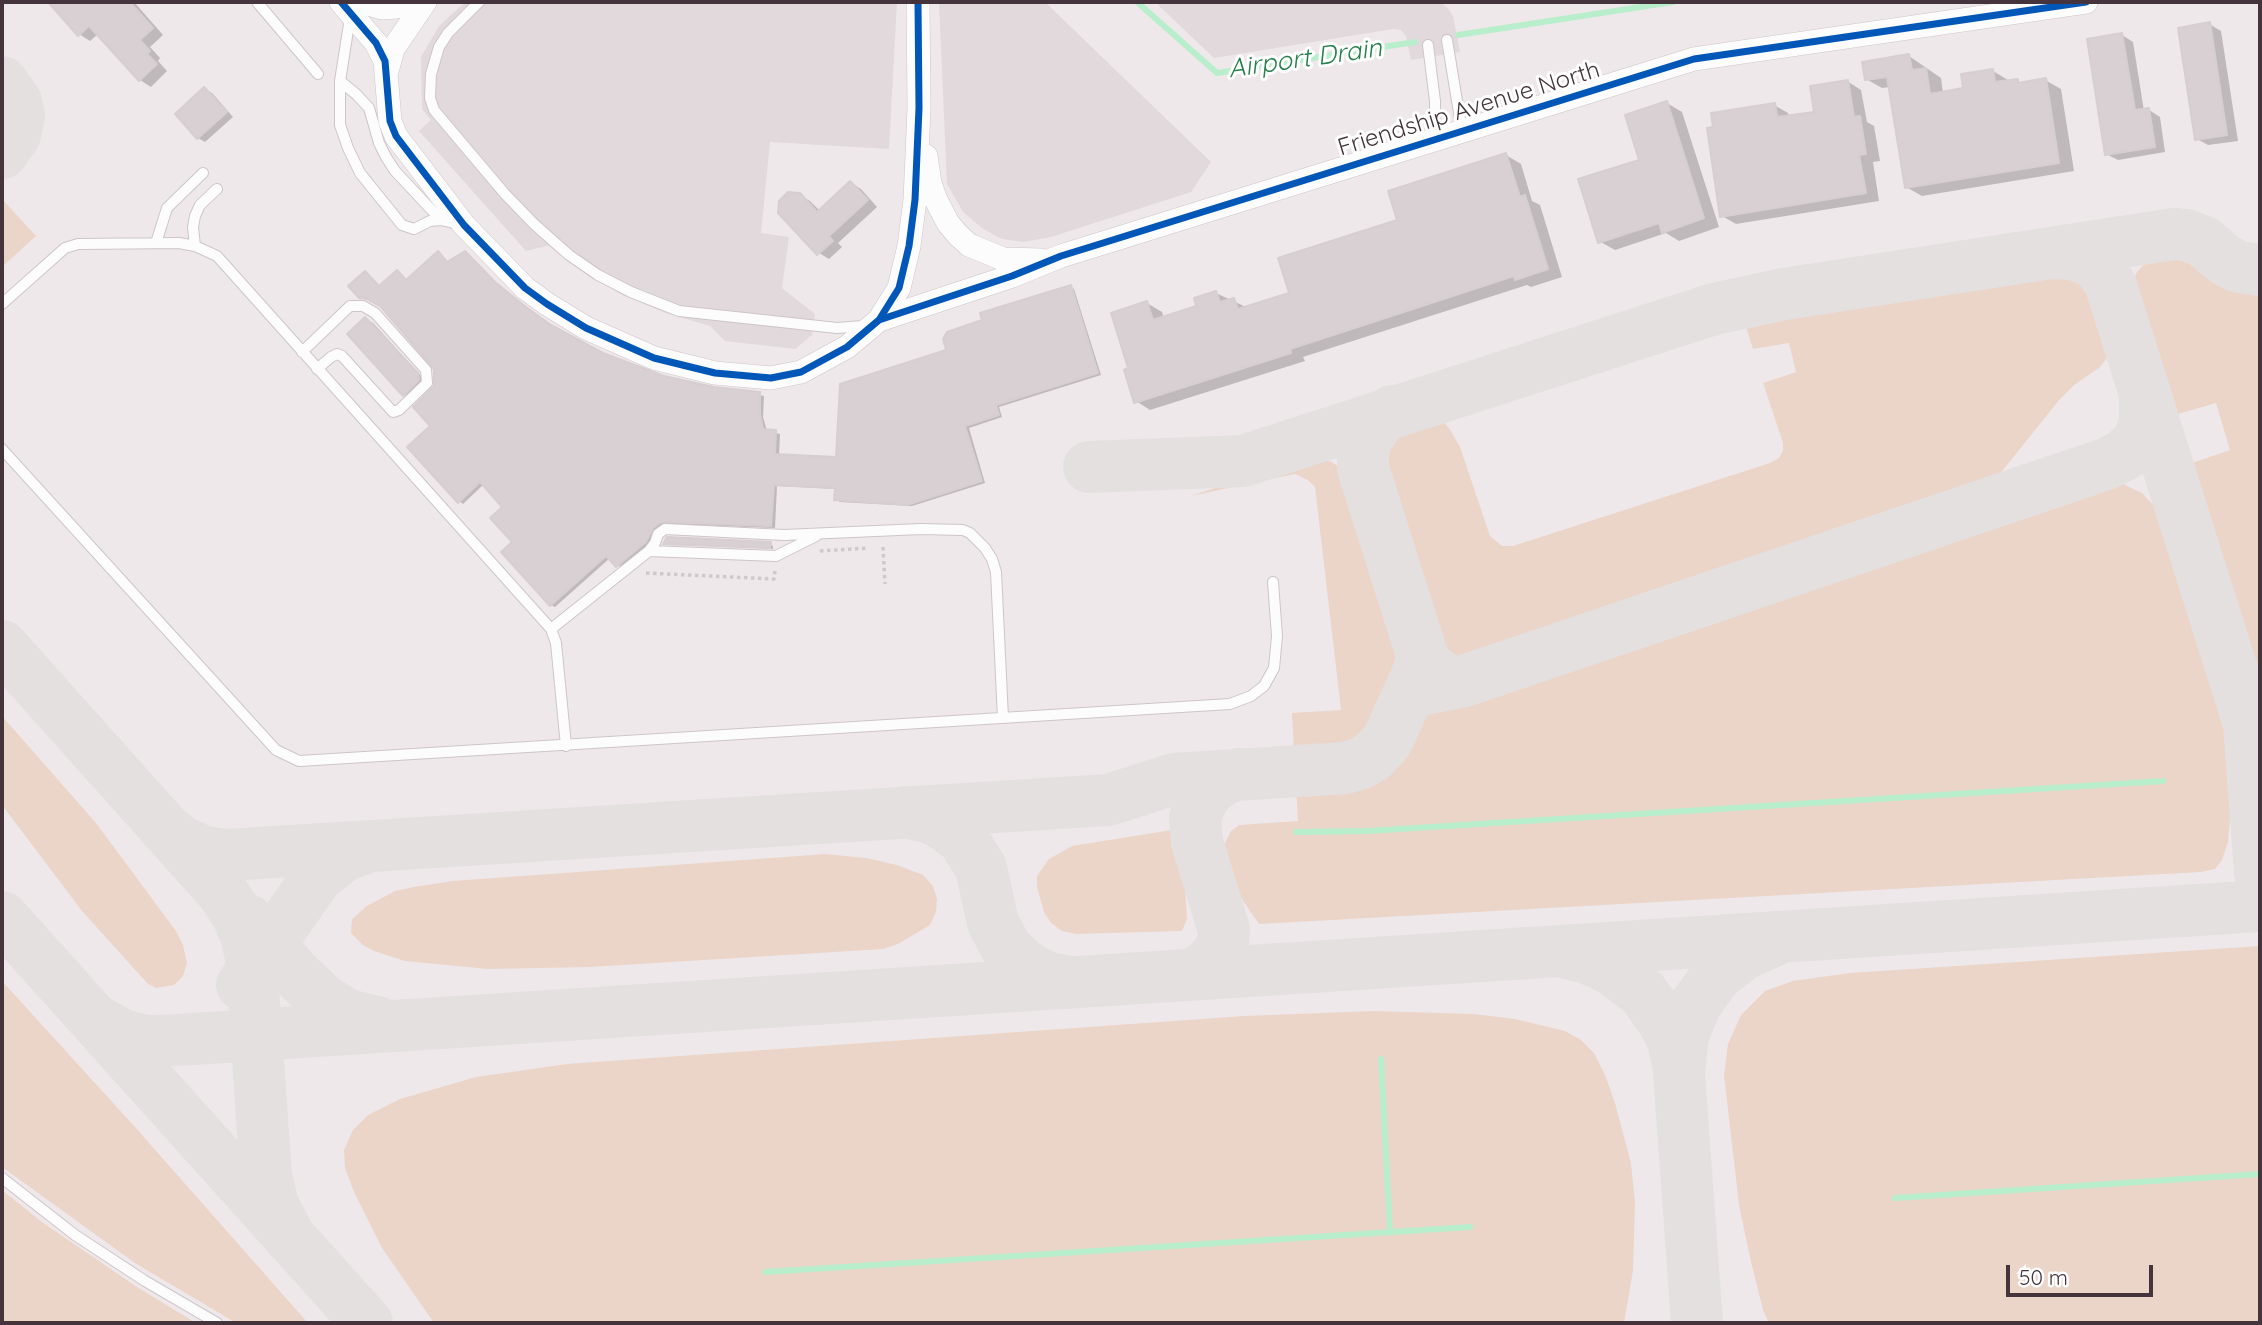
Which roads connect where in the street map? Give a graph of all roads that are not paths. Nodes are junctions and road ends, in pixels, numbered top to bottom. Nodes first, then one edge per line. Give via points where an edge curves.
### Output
1 (257, 2) edge
2 (416, 2) edge
3 (425, 2) edge
4 (479, 2) edge
5 (918, 2) edge
6 (2086, 2) edge
7 (349, 4) edge
8 (1447, 40) dead end
9 (1429, 45) dead end
10 (318, 74) dead end
11 (386, 78) junction
12 (340, 82) junction
13 (919, 108) junction
14 (1462, 131) junction
15 (1435, 139) junction
16 (203, 173) dead end
17 (217, 189) dead end
18 (441, 220) junction
19 (464, 225) junction
20 (156, 243) junction
21 (195, 246) junction
22 (1061, 256) junction
23 (2, 304) edge
24 (879, 320) junction
25 (302, 352) junction
26 (317, 369) junction
27 (2, 449) edge
28 (819, 534) junction
29 (649, 551) junction
30 (1273, 582) dead end
31 (551, 629) junction
32 (1003, 718) junction
33 (566, 746) junction
34 (2, 1178) edge
35 (217, 1323) edge

1 - 10 lane
2 - 7 street via 382,8
3 - 11 street via 393,49
4 - 24 lane via 439,47 431,74 434,110 534,224 569,254 598,275 679,311 837,328
5 - 13 street
6 - 14 street, Friendship Avenue North via 1694,59
7 - 11 street via 385,61
7 - 12 lane
8 - 14 lane
9 - 15 lane
11 - 19 street via 396,136
12 - 18 lane via 369,108 386,157
12 - 18 lane via 340,125 371,188 402,225 414,229
13 - 22 street, Friendship Avenue North via 930,183 958,235 969,245 1003,259
13 - 24 street via 909,246 899,288
14 - 15 street, Friendship Avenue North
15 - 22 street, Friendship Avenue North
16 - 20 lane via 167,208
17 - 21 lane via 195,216
18 - 19 lane
19 - 24 street via 514,278 547,304 622,345 684,366 771,379 792,375 848,347
20 - 21 lane
20 - 23 lane via 91,243 65,248
21 - 25 lane via 217,256
22 - 24 street, Friendship Avenue North
25 - 26 lane
25 - 26 lane via 350,306 363,306 375,313 426,370 427,383 393,412 342,356 331,357
26 - 31 lane
27 - 33 lane via 275,750 290,758 314,762
28 - 29 lane via 776,556
28 - 29 lane via 665,530
28 - 32 lane via 963,530 985,548 996,572
29 - 31 lane
30 - 32 lane via 1274,668 1264,686 1251,696 1230,704
31 - 33 lane
32 - 33 lane
34 - 35 lane via 75,1235

